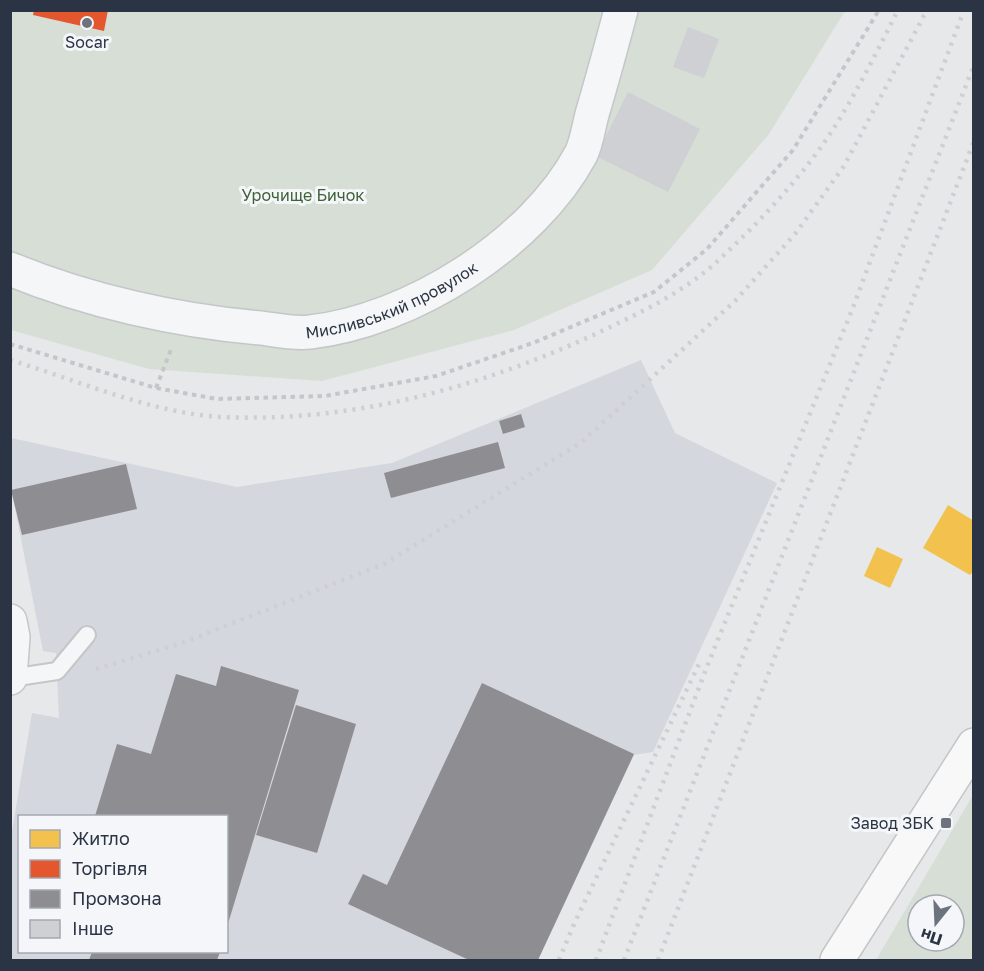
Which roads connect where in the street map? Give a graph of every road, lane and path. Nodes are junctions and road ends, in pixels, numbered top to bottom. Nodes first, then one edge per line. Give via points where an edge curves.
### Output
1 (621, 10) edge
2 (879, 10) edge
3 (10, 269) edge
4 (183, 316) junction
5 (10, 344) edge
6 (156, 388) junction
7 (10, 621) edge
8 (87, 634) dead end
9 (11, 678) edge
10 (974, 745) edge
11 (837, 960) edge

1 - 4 street, Мисливський провулок via 582,153 551,199 491,254 430,295 366,322 308,333 232,326
2 - 6 path via 793,150 707,249 654,292 533,343 436,376 325,396 218,399
3 - 4 street, Мисливський провулок via 49,285
4 - 6 path
5 - 6 path
7 - 9 street
8 - 9 lane via 57,671
10 - 11 street

